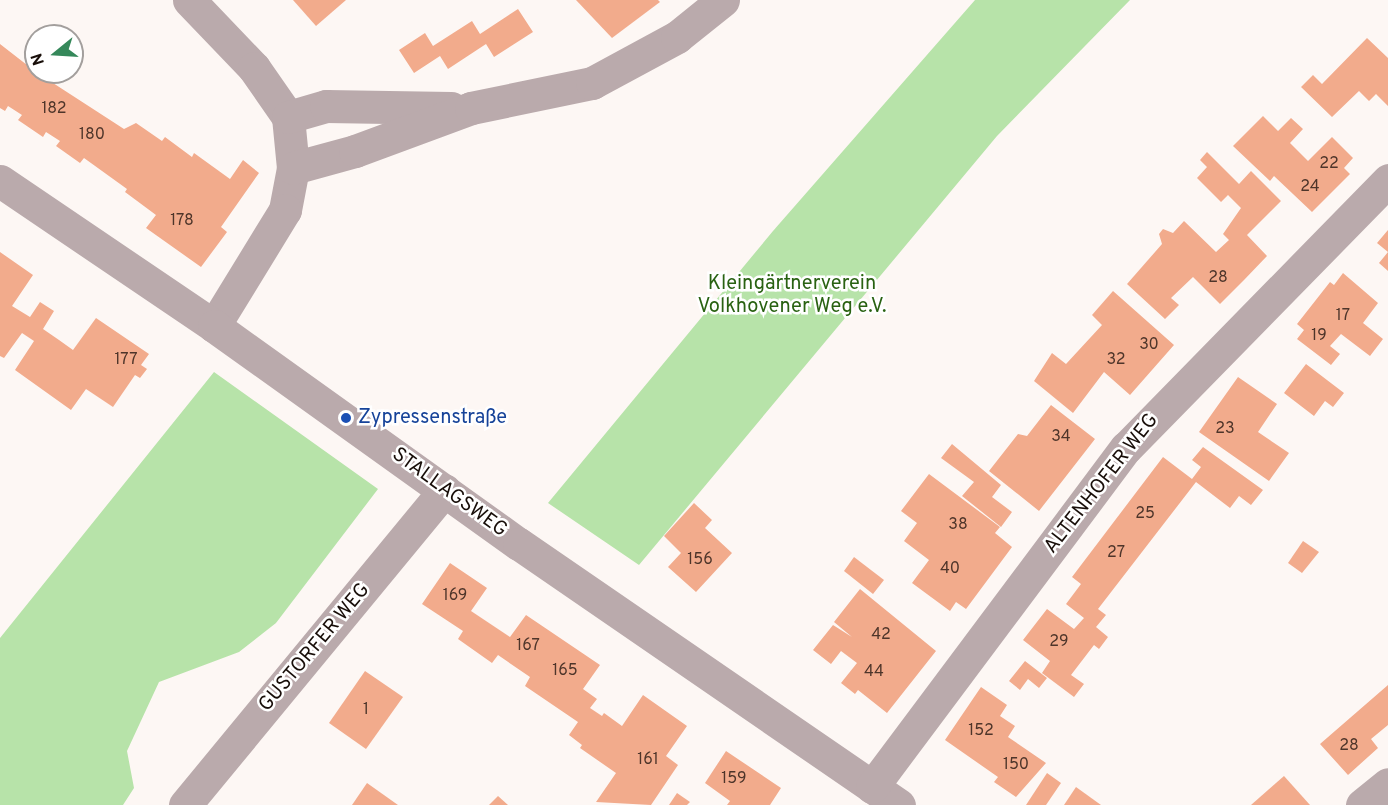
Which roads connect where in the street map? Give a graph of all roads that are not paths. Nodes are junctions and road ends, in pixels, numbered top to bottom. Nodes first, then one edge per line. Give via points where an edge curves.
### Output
1 (189, 0) edge
2 (723, 0) edge
3 (471, 108) junction
4 (288, 117) junction
5 (292, 168) junction
6 (1388, 180) edge
7 (0, 181) edge
8 (214, 326) junction
9 (445, 490) junction
10 (1388, 784) edge
11 (872, 787) junction
12 (185, 805) edge
13 (899, 805) edge
14 (1362, 805) edge

1 - 4 street via 254,68
2 - 3 street via 677,37 592,83
3 - 4 street via 326,106
3 - 5 street via 355,151
4 - 5 street
5 - 8 street via 285,210
6 - 11 street, ALTENHOFER WEG via 1126,448
7 - 8 street, STALLAGSWEG
8 - 9 street, STALLAGSWEG
9 - 11 street, STALLAGSWEG
9 - 12 street, GUSTORFER WEG
10 - 14 street
11 - 13 street, STALLAGSWEG

